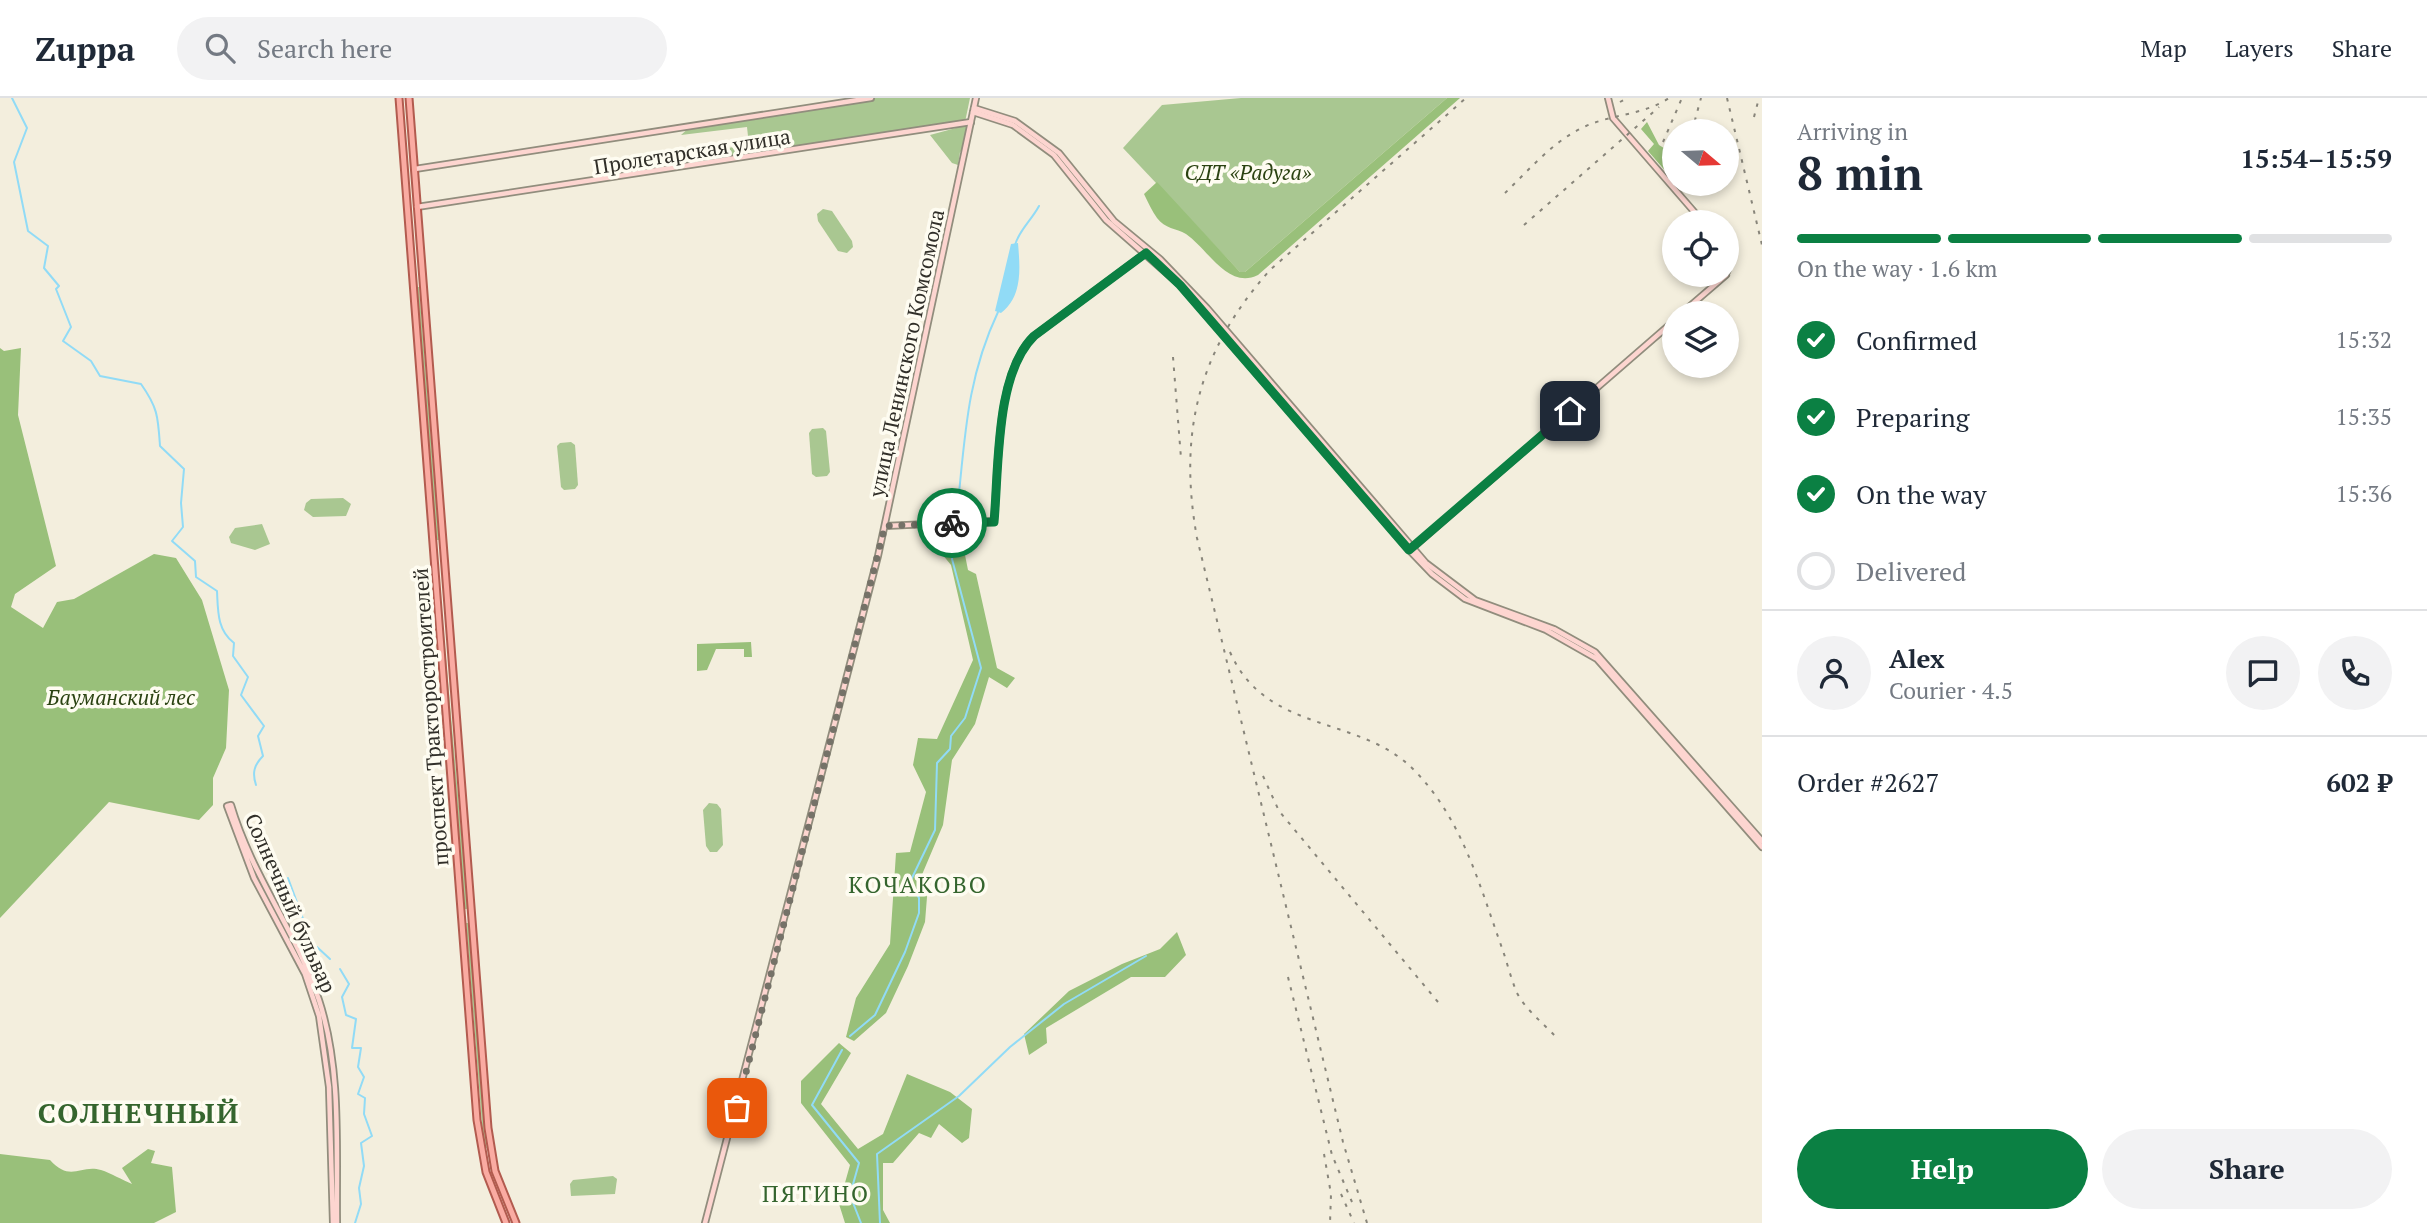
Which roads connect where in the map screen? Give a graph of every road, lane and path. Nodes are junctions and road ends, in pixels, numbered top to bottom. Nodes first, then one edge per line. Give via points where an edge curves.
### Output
1 (399, 98) edge
2 (409, 98) edge
3 (871, 98) edge
4 (976, 98) edge
5 (1608, 98) edge
6 (974, 110) junction
7 (411, 119) junction
8 (401, 120) junction
9 (971, 122) junction
10 (415, 169) junction
11 (405, 173) junction
12 (407, 204) junction
13 (417, 207) junction
14 (1693, 210) edge
15 (1147, 251) junction
16 (1711, 287) edge
17 (1696, 301) edge
18 (1662, 331) edge
19 (885, 526) junction
20 (1411, 549) junction
21 (444, 550) junction
22 (434, 551) junction
23 (1728, 805) junction
24 (229, 806) dead end
25 (1762, 841) edge
26 (1762, 847) edge
27 (471, 911) junction
28 (461, 912) junction
29 (335, 1223) edge
30 (506, 1223) edge
31 (516, 1223) edge
32 (705, 1223) edge

1 - 8 main road, проспект Тракторостроителей
2 - 7 main road, проспект Тракторостроителей
3 - 10 street, Пролетарская улица
4 - 6 street, улица Ленинского Комсомола
5 - 14 street via 1613,118
6 - 9 street, улица Ленинского Комсомола
6 - 15 street via 1024,129 1077,180 1106,220
7 - 8 main road
7 - 10 main road, проспект Тракторостроителей
8 - 11 main road, проспект Тракторостроителей
9 - 13 street, Пролетарская улица
9 - 19 street, улица Ленинского Комсомола
10 - 11 main road
10 - 13 main road, проспект Тракторостроителей
11 - 12 main road, проспект Тракторостроителей
12 - 13 main road
12 - 22 main road, проспект Тракторостроителей
13 - 21 main road, проспект Тракторостроителей
15 - 19 street via 1018,353 1006,387 994,522
15 - 20 street
16 - 17 street
18 - 20 street
19 - 32 street, улица Ленинского Комсомола
20 - 23 street via 1432,574 1466,597 1591,654
21 - 22 main road
21 - 27 main road, проспект Тракторостроителей
22 - 28 main road, проспект Тракторостроителей
23 - 25 street
23 - 26 street
24 - 29 street, Солнечный бульвар via 255,876 318,998 330,1063
27 - 28 main road
27 - 31 main road, проспект Тракторостроителей via 490,1149
28 - 30 main road, проспект Тракторостроителей via 479,1138 485,1172

